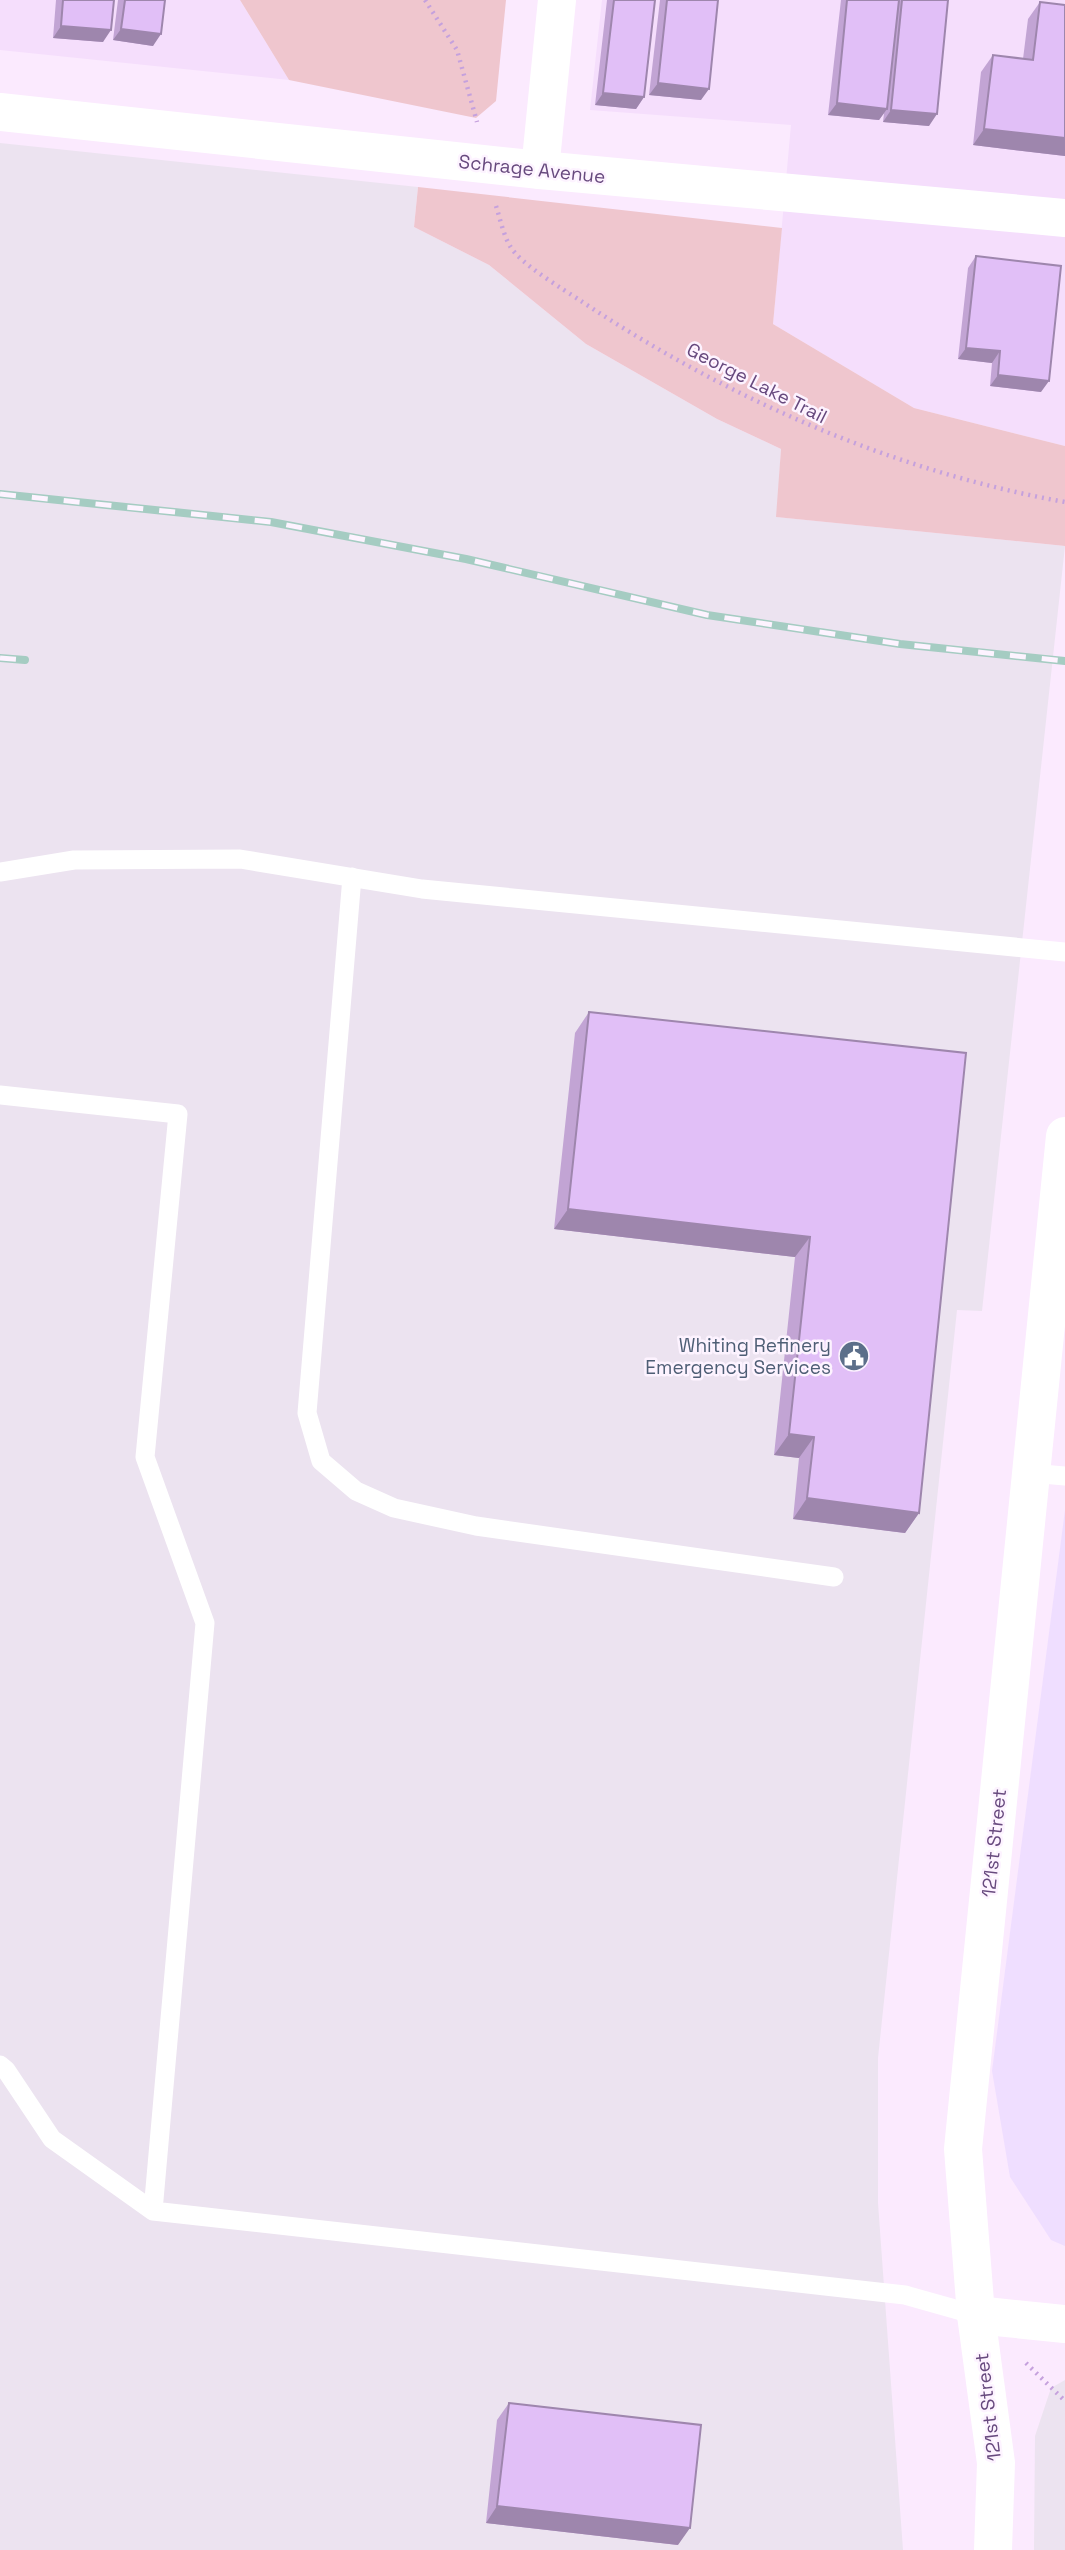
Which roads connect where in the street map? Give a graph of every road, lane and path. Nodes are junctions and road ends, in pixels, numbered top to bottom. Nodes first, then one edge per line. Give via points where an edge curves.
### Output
1 (425, 0) edge
2 (557, 0) edge
3 (0, 112) edge
4 (476, 118) dead end
5 (540, 170) junction
6 (494, 200) dead end
7 (1065, 218) edge
8 (1065, 502) edge
9 (0, 872) edge
10 (352, 877) junction
11 (1065, 952) edge
12 (0, 1095) edge
13 (1065, 1136) edge
14 (1060, 1235) edge
15 (1048, 1474) edge
16 (834, 1577) dead end
17 (0, 2065) edge
18 (153, 2211) junction
19 (976, 2315) junction
20 (1065, 2324) edge
21 (993, 2550) edge

1 - 4 path via 457,50
2 - 5 street
3 - 5 street, Schrage Avenue
5 - 7 street, Schrage Avenue
6 - 8 path, George Lake Trail via 510,247 527,262 624,330 721,382 830,435 930,470
9 - 10 lane via 74,860 240,859
10 - 11 lane via 422,889
10 - 16 lane via 307,1413 321,1461 356,1491 394,1508 476,1526
12 - 18 lane via 178,1114 145,1457 205,1623
13 - 14 street, 121st Street
14 - 15 street, 121st Street
15 - 19 street, 121st Street via 963,2149
17 - 18 lane via 52,2140
18 - 19 lane via 905,2295
19 - 20 street
19 - 21 street, 121st Street via 996,2463

